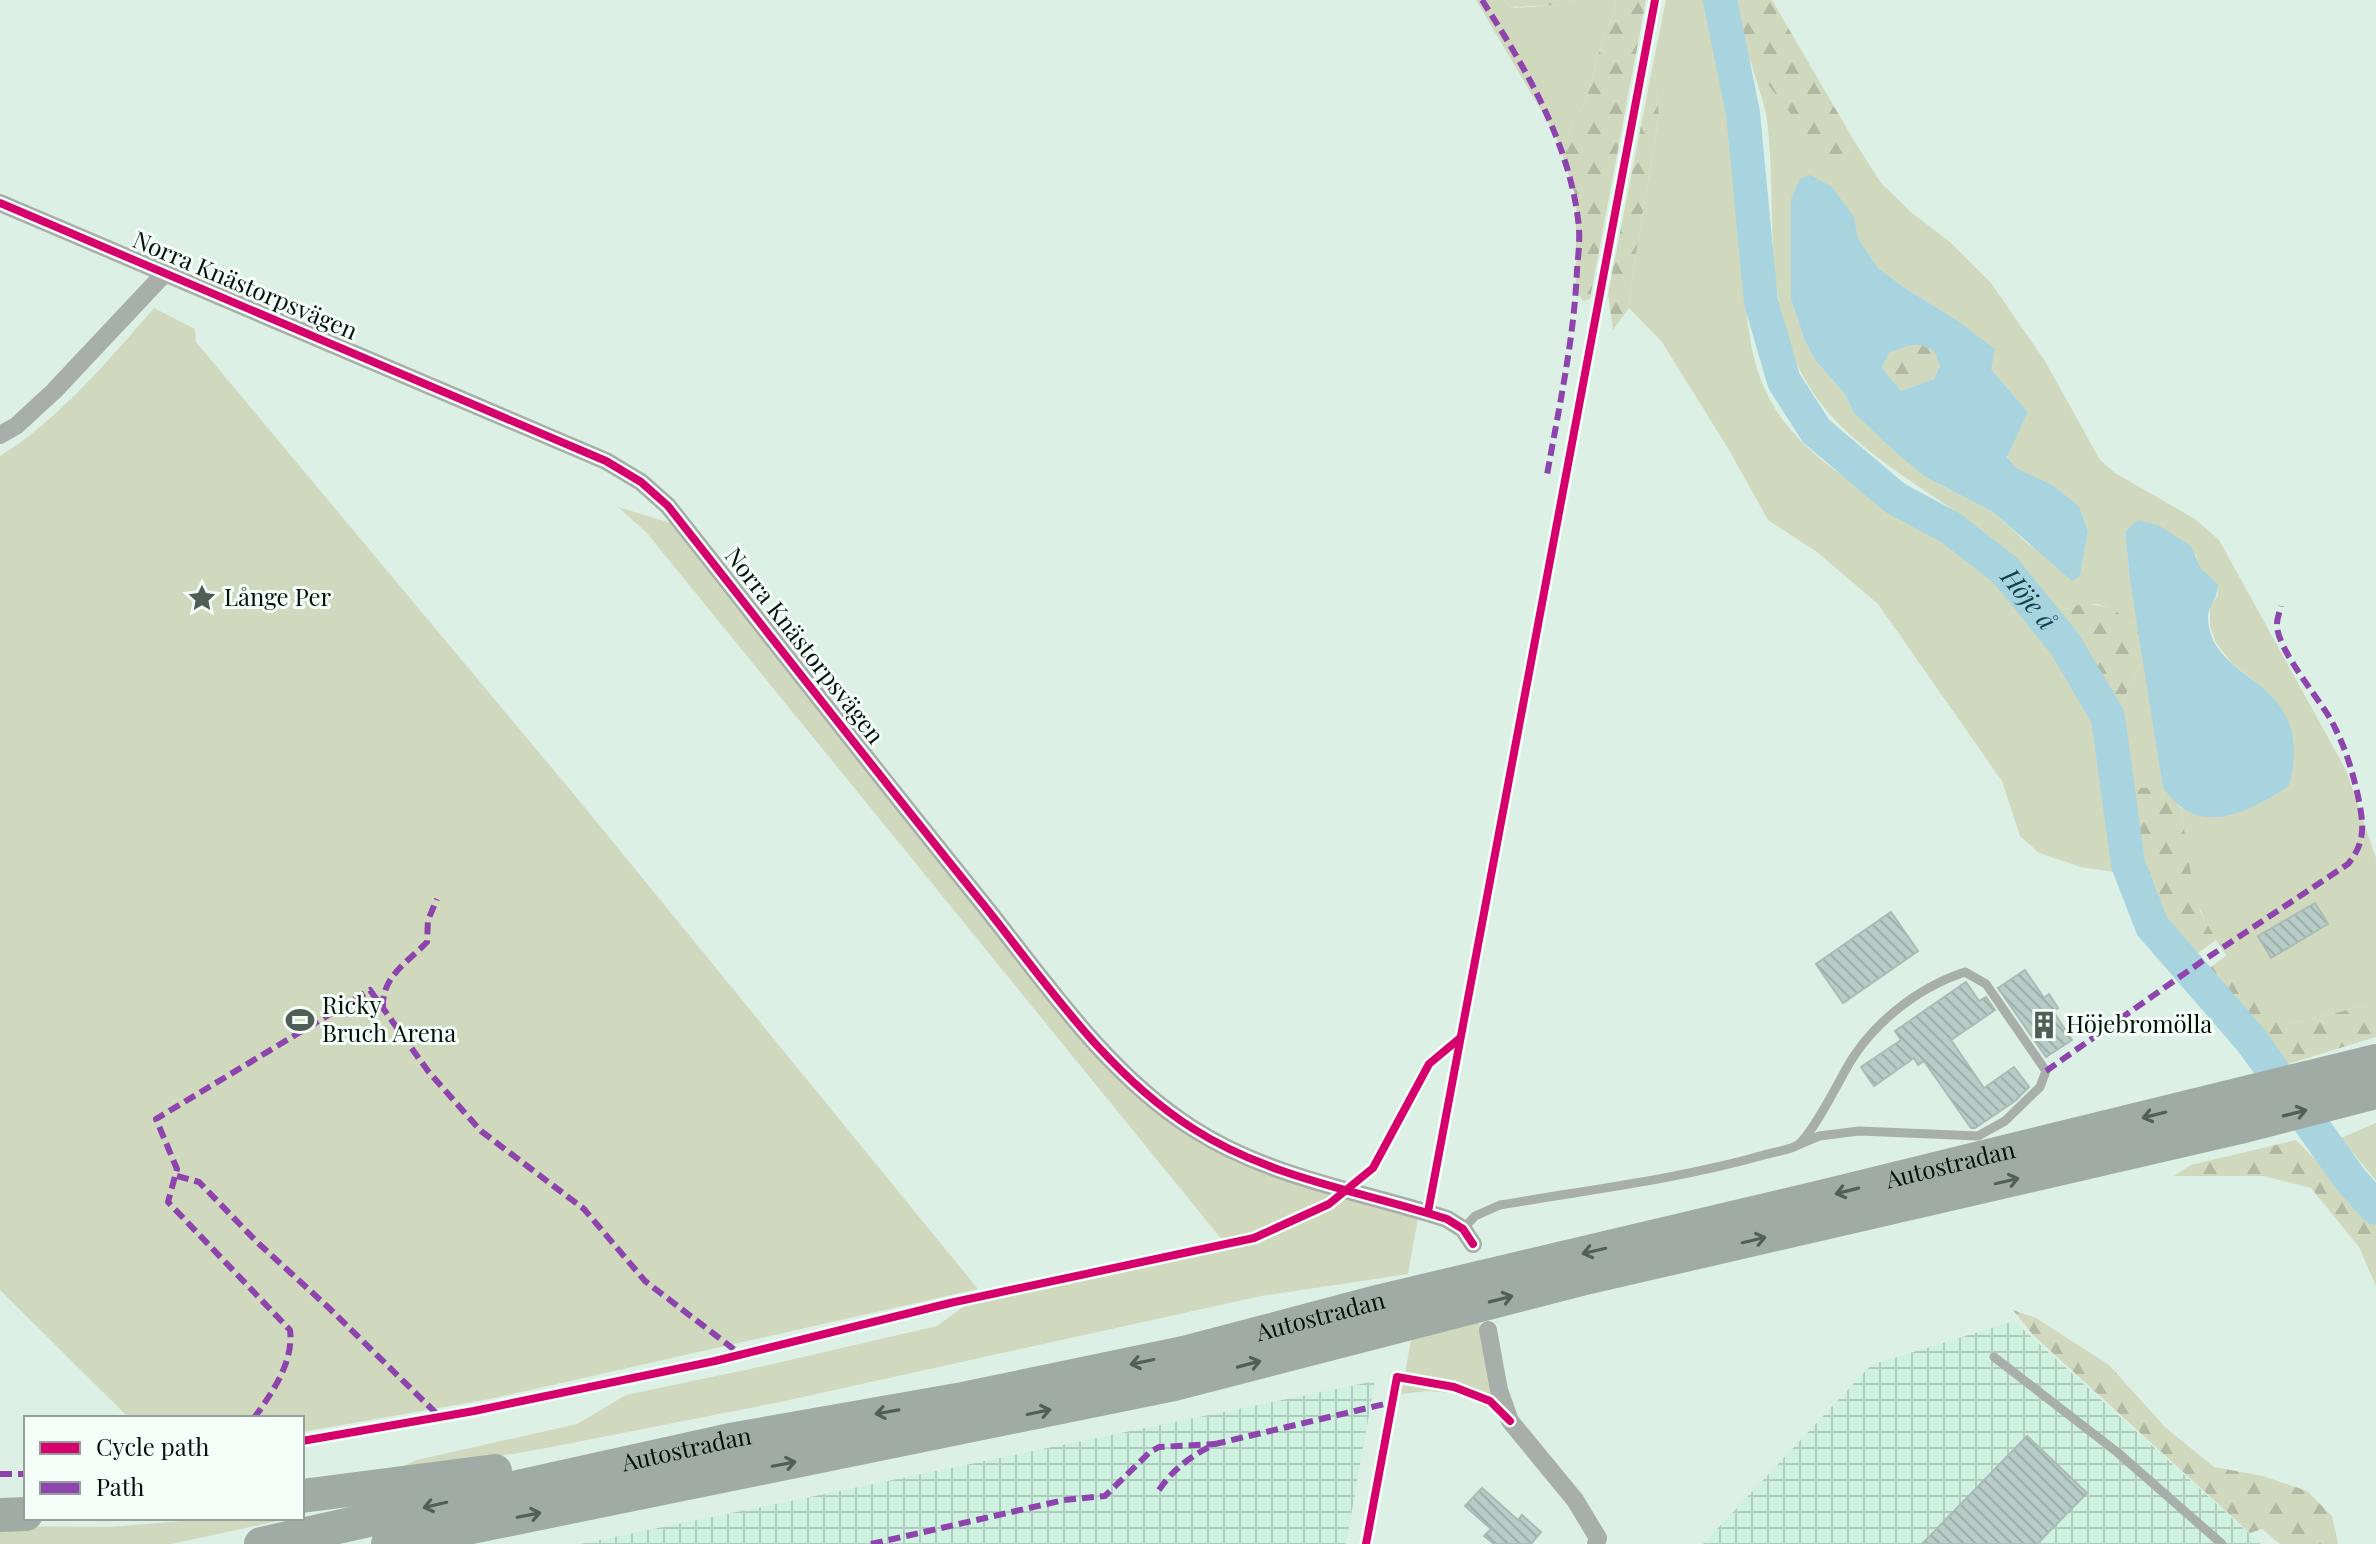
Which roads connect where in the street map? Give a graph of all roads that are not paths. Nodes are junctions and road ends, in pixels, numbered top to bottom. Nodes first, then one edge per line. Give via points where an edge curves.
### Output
1 (0, 203) edge
2 (165, 273) junction
3 (0, 435) edge
4 (2376, 1061) edge
5 (2356, 1086) edge
6 (2235, 1112) junction
7 (1798, 1145) junction
8 (1468, 1237) joint
9 (1488, 1330) dead end
10 (1994, 1357) dead end
11 (730, 1440) junction
12 (304, 1496) edge
13 (24, 1514) edge
14 (0, 1515) edge
15 (453, 1530) junction
16 (261, 1544) edge
17 (388, 1544) edge
18 (414, 1544) edge
19 (1596, 1544) edge
20 (2222, 1544) edge

1 - 2 street, Norra Knästorpsvägen
2 - 3 street via 54,391
2 - 8 street, Norra Knästorpsvägen via 606,461 641,482 668,506 1093,1042 1144,1092 1233,1152 1447,1219
4 - 5 highway, Autostradan
5 - 6 highway, Autostradan
6 -> 11 highway, Autostradan via 1821,1197 1184,1353
15 -> 6 highway, Autostradan via 1174,1384
7 - 7 lane via 1875,1029 1913,998 1965,972 1986,984 2046,1071 2040,1087 2005,1121 1978,1136 1859,1131 1819,1136
7 - 8 lane via 1728,1164 1500,1205 1475,1216
9 - 19 street via 1510,1421 1575,1500 1598,1538
10 - 20 lane via 2117,1452
11 - 12 highway
11 -> 16 highway, Autostradan
13 - 14 highway
15 - 17 highway, Autostradan
15 - 18 highway

